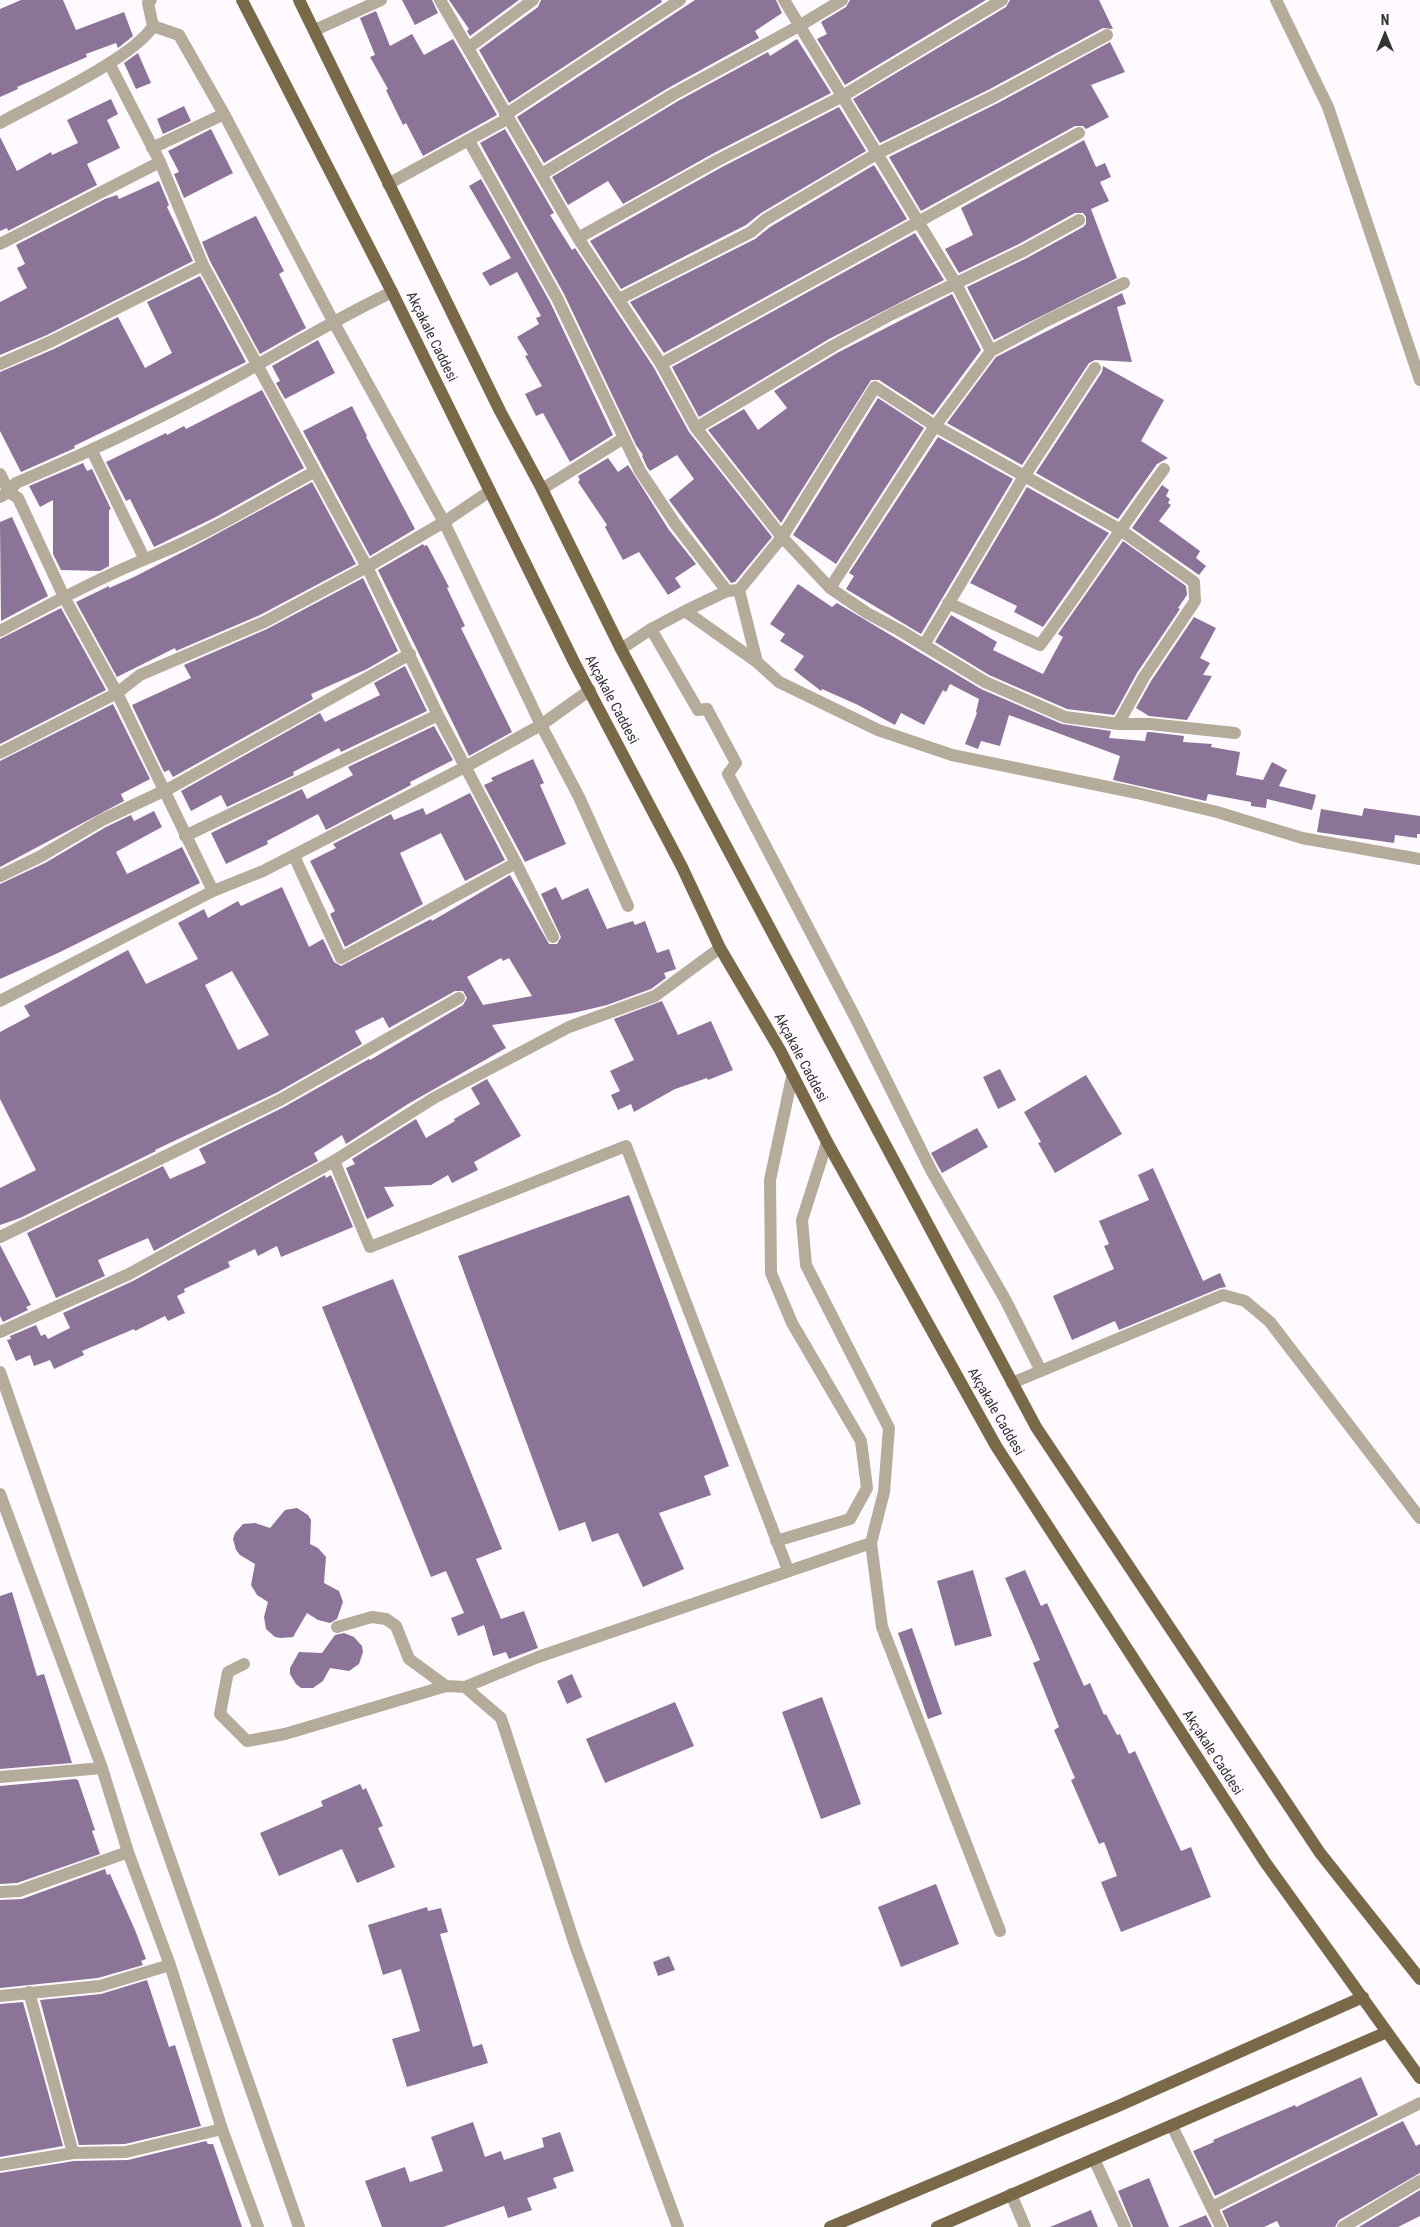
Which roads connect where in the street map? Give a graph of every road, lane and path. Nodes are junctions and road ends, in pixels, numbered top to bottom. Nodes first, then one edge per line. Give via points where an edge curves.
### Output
1 (151, 0) edge
2 (242, 0) edge
3 (299, 0) edge
4 (382, 0) edge
5 (440, 0) edge
6 (533, 0) edge
7 (680, 0) edge
8 (784, 0) edge
9 (842, 0) edge
10 (1002, 0) edge
11 (1276, 0) edge
12 (153, 26) junction
13 (798, 26) junction
14 (314, 30) junction
15 (1107, 35) dead end
16 (468, 48) junction
17 (109, 63) junction
18 (842, 97) junction
19 (224, 114) junction
20 (506, 117) junction
21 (0, 122) edge
22 (1079, 133) dead end
23 (469, 141) junction
24 (152, 148) junction
25 (878, 153) junction
26 (160, 162) junction
27 (542, 174) junction
28 (388, 184) junction
29 (1079, 220) dead end
30 (919, 221) junction
31 (578, 238) junction
32 (0, 244) edge
33 (203, 265) junction
34 (1124, 283) dead end
35 (956, 284) junction
36 (392, 292) junction
37 (619, 299) junction
38 (333, 321) junction
39 (990, 351) junction
40 (0, 364) edge
41 (661, 364) junction
42 (258, 365) junction
43 (1095, 368) dead end
44 (1420, 380) edge
45 (935, 426) junction
46 (696, 428) junction
47 (624, 438) junction
48 (92, 451) junction
49 (1164, 469) dead end
50 (314, 472) junction
51 (0, 474) edge
52 (1024, 478) junction
53 (542, 488) junction
54 (490, 491) junction
55 (4, 494) edge
56 (444, 522) junction
57 (1119, 529) junction
58 (782, 537) junction
59 (144, 558) junction
60 (367, 567) junction
61 (830, 588) junction
62 (733, 591) junction
63 (64, 597) junction
64 (948, 602) junction
65 (685, 611) junction
66 (651, 629) junction
67 (0, 631) edge
68 (924, 645) junction
69 (620, 650) junction
70 (410, 654) junction
71 (757, 662) junction
72 (590, 690) junction
73 (117, 693) junction
74 (438, 715) junction
75 (1118, 724) junction
76 (541, 725) junction
77 (1235, 734) dead end
78 (0, 753) edge
79 (465, 767) junction
80 (162, 790) junction
81 (185, 836) junction
82 (294, 856) junction
83 (1420, 859) edge
84 (516, 863) junction
85 (0, 876) edge
86 (212, 891) junction
87 (628, 906) dead end
88 (552, 937) dead end
89 (720, 948) junction
90 (459, 998) dead end
91 (0, 1001) edge
92 (792, 1077) junction
93 (827, 1142) junction
94 (334, 1161) junction
95 (0, 1237) edge
96 (0, 1332) edge
97 (1041, 1371) junction
98 (0, 1372) edge
99 (1012, 1383) junction
100 (0, 1494) edge
101 (1420, 1518) edge
102 (776, 1541) junction
103 (871, 1543) junction
104 (788, 1570) junction
105 (337, 1627) dead end
106 (244, 1664) dead end
107 (446, 1686) junction
108 (465, 1687) junction
109 (102, 1768) junction
110 (0, 1778) edge
111 (128, 1852) junction
112 (0, 1892) edge
113 (1000, 1931) dead end
114 (170, 1965) junction
115 (1420, 1979) edge
116 (29, 1992) junction
117 (0, 1996) edge
118 (1362, 1997) junction
119 (1387, 2032) junction
120 (1420, 2078) edge
121 (1420, 2103) edge
122 (1172, 2126) junction
123 (222, 2129) junction
124 (73, 2154) junction
125 (1094, 2159) junction
126 (0, 2165) edge
127 (1420, 2181) edge
128 (1011, 2194) junction
129 (1212, 2208) junction
130 (258, 2227) edge
131 (300, 2227) edge
132 (678, 2227) edge
133 (830, 2227) edge
134 (937, 2227) edge
135 (1025, 2227) edge
136 (1125, 2227) edge
137 (1221, 2227) edge
138 (1343, 2227) edge

1 - 12 street via 148,4
2 - 36 main road, Akçakale Caddesi
3 - 14 main road, Akçakale Caddesi
4 - 14 street
5 - 16 street
6 - 16 street
7 - 20 street
8 - 13 street
9 - 13 street
10 - 18 street
11 - 44 street via 1328,107
12 - 17 street via 146,36
12 - 19 street via 179,35
13 - 18 street
13 - 27 street via 674,94
14 - 28 main road, Akçakale Caddesi
15 - 25 street
16 - 20 street
17 - 21 street
17 - 24 street
18 - 25 street
18 - 31 street via 718,160
19 - 24 street
19 - 38 street
20 - 23 street
20 - 27 street
22 - 30 street
23 - 28 street
23 - 47 street via 557,298
24 - 26 street
25 - 30 street
25 - 37 street via 765,220 751,232
26 - 32 street
26 - 33 street
27 - 31 street
28 - 53 main road, Akçakale Caddesi via 500,411
29 - 35 street
30 - 35 street
30 - 41 street
31 - 37 street
33 - 40 street
33 - 42 street
34 - 39 street
35 - 39 street
35 - 46 street via 832,346
36 - 38 street
36 - 54 main road, Akçakale Caddesi
37 - 41 street
38 - 42 street
38 - 56 street
39 - 45 street
41 - 46 street
42 - 48 street
42 - 50 street
43 - 52 street
45 - 52 street
45 - 58 street via 875,387
45 - 61 street
46 - 58 street
47 - 53 street
47 - 62 street via 640,471 676,525
48 - 55 street via 16,483
48 - 59 street
49 - 57 street
50 - 59 street via 160,553
50 - 60 street
51 - 55 street
52 - 57 street
52 - 64 street
53 - 69 main road, Akçakale Caddesi
54 - 56 street
54 - 72 main road, Akçakale Caddesi
55 - 63 street via 18,498
56 - 60 street
56 - 76 street
57 - 64 street via 1040,645
57 - 75 street via 1194,582 1195,601 1144,677
58 - 61 street
58 - 62 street
59 - 63 street
60 - 70 street
60 - 73 street via 264,622 140,675
61 - 68 street via 866,613
62 - 65 street
62 - 71 street
63 - 67 street
63 - 73 street
64 - 68 street
65 - 66 street
65 - 71 street
66 - 69 street
66 - 97 street via 698,710 708,709 736,763 728,774 931,1170 1006,1301
68 - 75 street via 985,682 1065,717
69 - 99 main road, Akçakale Caddesi
70 - 74 street
70 - 80 street
71 - 83 street via 779,682 878,730 952,755 1137,792 1302,838
72 - 76 street
72 - 89 main road, Akçakale Caddesi via 682,867
73 - 78 street
73 - 80 street
74 - 79 street
74 - 81 street
75 - 77 street via 1150,724
76 - 79 street
76 - 87 street via 579,797
79 - 82 street
79 - 84 street
80 - 81 street
80 - 85 street
81 - 86 street
82 - 84 street via 341,958
82 - 86 street
84 - 88 street
86 - 91 street
89 - 92 main road, Akçakale Caddesi via 780,1050
89 - 94 street via 655,996 569,1027 434,1098
90 - 95 street via 280,1100
92 - 93 main road, Akçakale Caddesi
92 - 102 street via 770,1180 771,1273 792,1323 861,1441 867,1488 850,1519
93 - 103 street via 802,1220 806,1266 889,1428 884,1492
93 - 118 main road, Akçakale Caddesi via 996,1446 1265,1862
94 - 96 street via 129,1274
94 - 102 street via 370,1247 626,1146
97 - 99 street
97 - 101 street via 1223,1296 1245,1301 1270,1322
98 - 131 street
99 - 115 main road, Akçakale Caddesi via 1036,1427 1320,1853
100 - 109 street
102 - 104 street
103 - 104 street
103 - 113 street via 882,1627
104 - 108 street via 538,1657
105 - 107 street via 372,1617 386,1619 396,1626 409,1658
106 - 107 street via 228,1672 220,1714 247,1741 285,1734
107 - 108 street
108 - 132 street via 501,1718 576,1948
109 - 110 street
109 - 111 street
111 - 112 street via 19,1891
111 - 114 street
114 - 116 street via 100,1986
114 - 123 street
116 - 117 street
116 - 124 street
118 - 119 main road, Akçakale Caddesi
118 - 133 main road via 1116,2107
119 - 120 main road, Akçakale Caddesi
119 - 122 main road
121 - 129 street
122 - 125 main road
122 - 129 street
123 - 124 street via 126,2152
123 - 130 street
124 - 126 street
125 - 128 main road
125 - 136 street
127 - 138 street
128 - 134 main road
128 - 135 street
129 - 137 street

